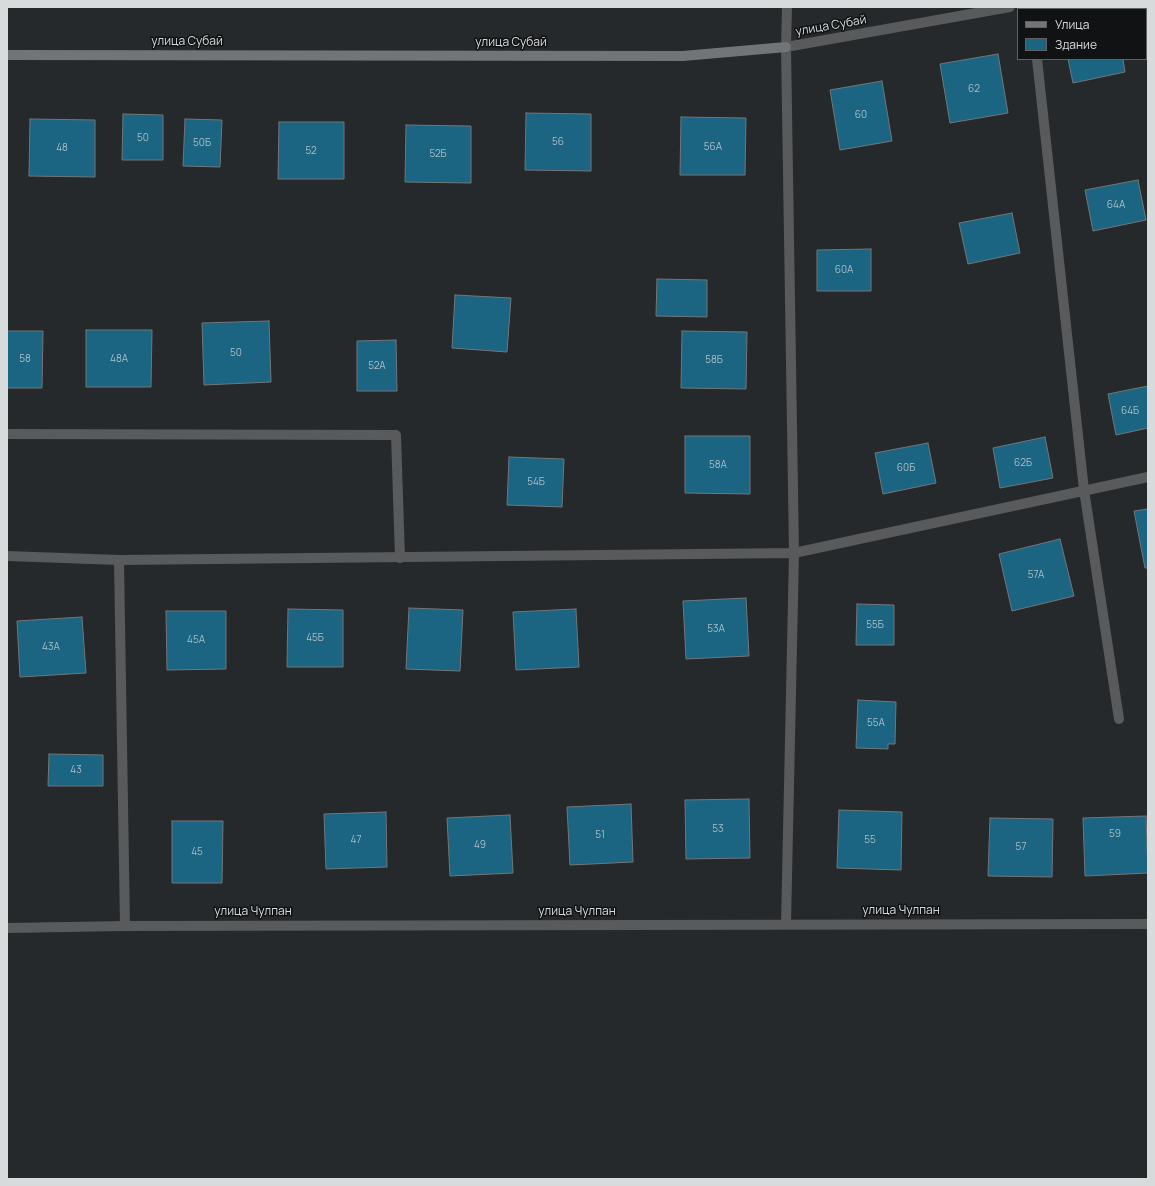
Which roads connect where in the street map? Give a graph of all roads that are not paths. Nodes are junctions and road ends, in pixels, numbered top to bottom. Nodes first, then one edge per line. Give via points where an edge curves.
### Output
1 (787, 7) edge
2 (1010, 7) edge
3 (786, 47) junction
4 (7, 55) edge
5 (1037, 60) edge
6 (7, 434) edge
7 (1148, 477) edge
8 (1084, 490) junction
9 (794, 553) junction
10 (7, 556) edge
11 (400, 558) junction
12 (119, 560) junction
13 (1119, 719) dead end
14 (786, 924) junction
15 (1148, 924) edge
16 (125, 926) junction
17 (7, 928) edge

1 - 3 street
2 - 3 street, улица Субай
3 - 4 street, улица Субай via 683,56
3 - 9 street
5 - 8 street
6 - 11 street via 396,435
7 - 8 street
8 - 9 street
8 - 13 street
9 - 11 street
9 - 14 street
10 - 12 street
11 - 12 street
12 - 16 street
14 - 15 street, улица Чулпан
14 - 16 street, улица Чулпан
16 - 17 street, улица Чулпан

